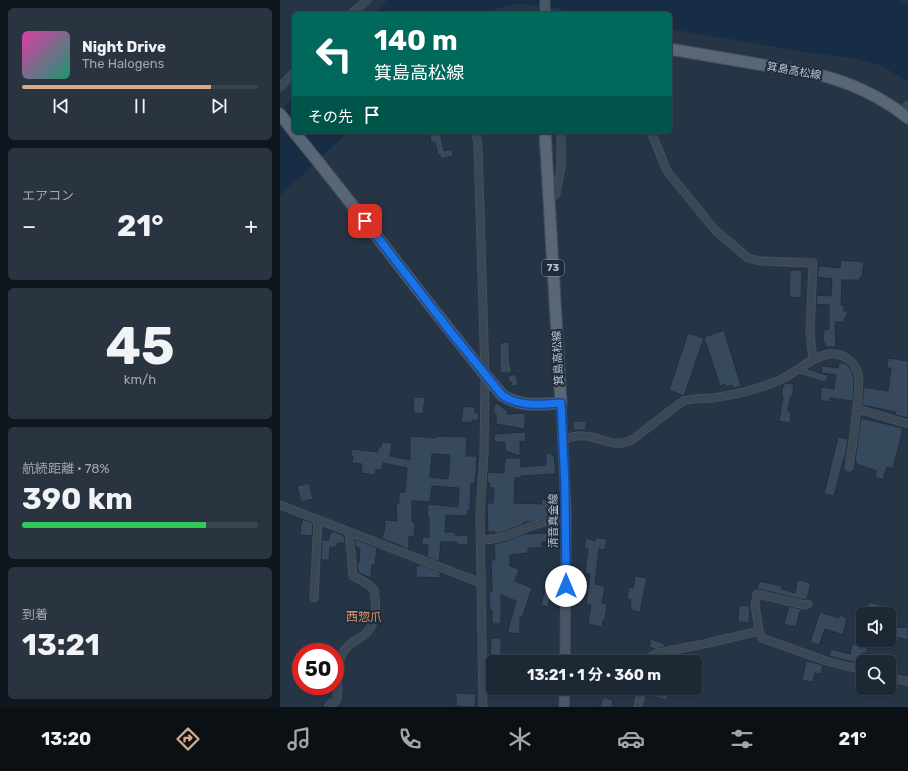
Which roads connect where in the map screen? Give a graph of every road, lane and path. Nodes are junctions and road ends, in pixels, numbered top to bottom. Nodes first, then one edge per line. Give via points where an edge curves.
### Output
1 (367, 0) edge
2 (545, 0) edge
3 (353, 12) edge
4 (545, 12) edge
5 (672, 49) edge
6 (292, 74) edge
7 (280, 87) edge
8 (906, 111) edge
9 (280, 114) edge
10 (292, 129) edge
11 (296, 134) edge
12 (476, 134) edge
13 (545, 134) edge
14 (561, 134) edge
15 (652, 134) edge
16 (549, 197) junction
17 (813, 360) junction
18 (798, 370) junction
19 (485, 375) junction
20 (824, 378) dead end
21 (561, 403) junction
22 (858, 409) junction
23 (908, 424) edge
24 (562, 440) junction
25 (849, 467) dead end
26 (280, 505) edge
27 (318, 520) junction
28 (566, 520) junction
29 (348, 532) junction
30 (480, 540) junction
31 (481, 583) junction
32 (314, 598) dead end
33 (808, 604) dead end
34 (759, 631) junction
35 (565, 655) edge
36 (655, 655) edge
37 (856, 668) edge
38 (896, 679) edge
39 (908, 682) edge
40 (565, 695) edge
41 (641, 695) edge
42 (329, 707) edge
43 (483, 707) edge
44 (564, 707) edge
45 (638, 707) edge

1 - 3 street
2 - 4 main road
5 - 8 main road, 箕島高松線 via 835,78
6 - 7 street
9 - 10 main road
11 - 19 main road
12 - 19 street
13 - 16 main road, 箕島高松線 / 73
14 - 16 street via 561,167 556,194
15 - 17 street via 667,171 715,230 748,258 760,261 813,263 810,332
16 - 21 main road, 箕島高松線 / 73
17 - 18 street
17 - 22 street via 834,354 852,362 858,376
18 - 20 lane
18 - 24 street via 774,383 751,390 683,401 632,440 624,443 615,444 585,436 573,436
19 - 21 main road via 502,395 512,401 525,404
19 - 30 street
21 - 24 main road, 清音真金線
22 - 23 street
22 - 25 street
24 - 28 main road, 清音真金線
26 - 27 street
27 - 29 street
27 - 32 street
28 - 30 street via 538,524 507,537
28 - 35 main road, 清音真金線
29 - 31 street
29 - 42 street via 353,576 374,590 375,615 367,632 342,653 337,699
30 - 31 street
31 - 43 street
33 - 34 street via 757,594 755,605
34 - 36 street
34 - 37 street via 762,638 826,661
38 - 39 street
40 - 44 main road
41 - 45 street

